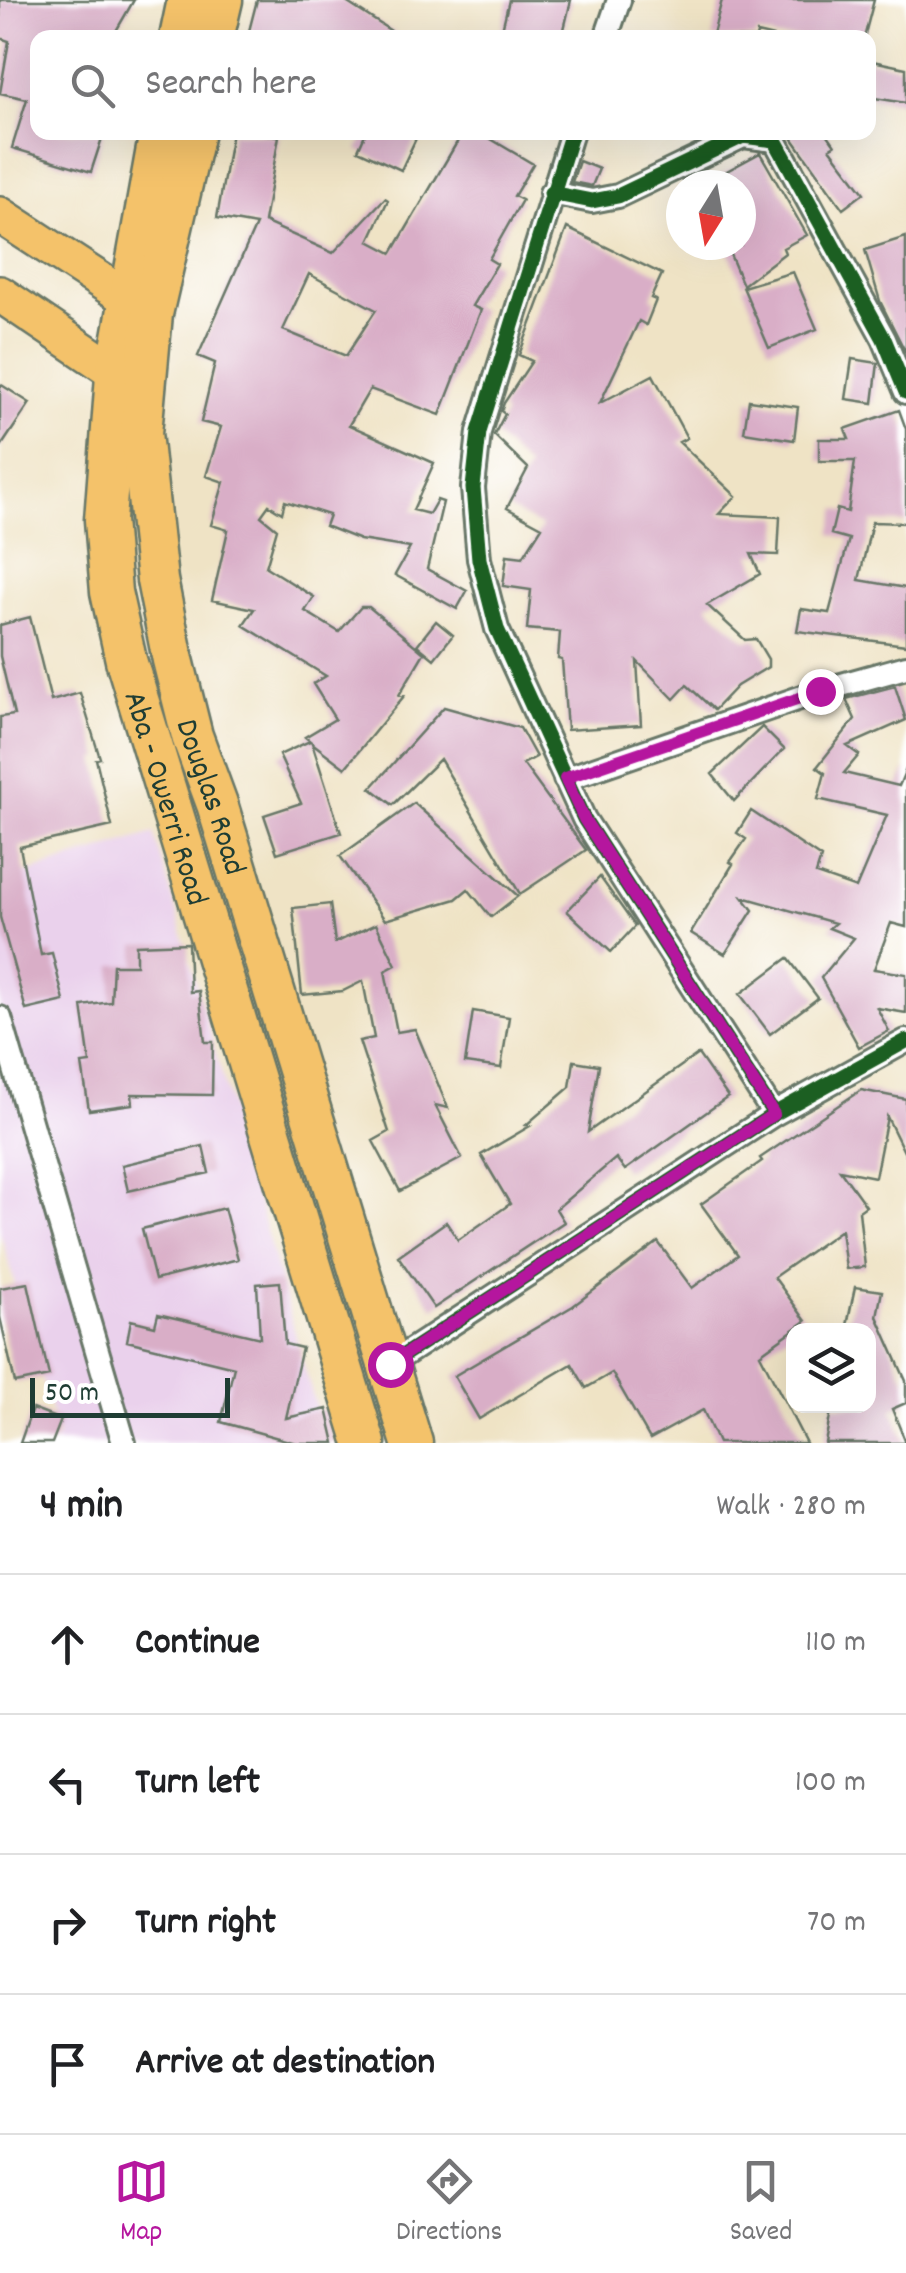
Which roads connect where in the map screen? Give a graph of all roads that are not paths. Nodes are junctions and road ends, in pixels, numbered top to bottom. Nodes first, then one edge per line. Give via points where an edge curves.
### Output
1 (188, 0) edge
2 (222, 0) edge
3 (619, 0) edge
4 (182, 30) edge
5 (216, 30) edge
6 (609, 30) edge
7 (159, 140) edge
8 (192, 140) edge
9 (569, 140) edge
10 (735, 140) edge
11 (775, 140) edge
12 (551, 193) junction
13 (0, 215) edge
14 (0, 294) edge
15 (140, 308) junction
16 (131, 383) junction
17 (906, 392) edge
18 (906, 667) edge
19 (565, 778) junction
20 (217, 804) junction
21 (174, 822) junction
22 (0, 1018) edge
23 (906, 1040) edge
24 (774, 1114) junction
25 (390, 1364) junction
26 (124, 1443) edge
27 (365, 1443) edge
28 (412, 1443) edge

1 - 4 highway
2 - 5 highway
3 - 6 street
7 - 15 highway
8 - 15 highway, Douglas Road
9 - 12 street
10 - 12 street via 618,196 592,200
11 - 17 street
12 - 19 street via 479,432 473,488 479,558 497,630
13 - 15 main road
14 - 16 main road
15 - 16 highway, Douglas Road
16 - 20 highway, Douglas Road via 157,580 192,736
16 - 21 highway, Aba - Owerri Road via 104,520 111,592
18 - 19 street
19 - 24 street via 584,819
20 - 21 highway
20 - 25 highway, Douglas Road
21 - 27 highway, Aba - Owerri Road
22 - 26 street
23 - 24 street
24 - 25 street
25 - 28 highway, Douglas Road

